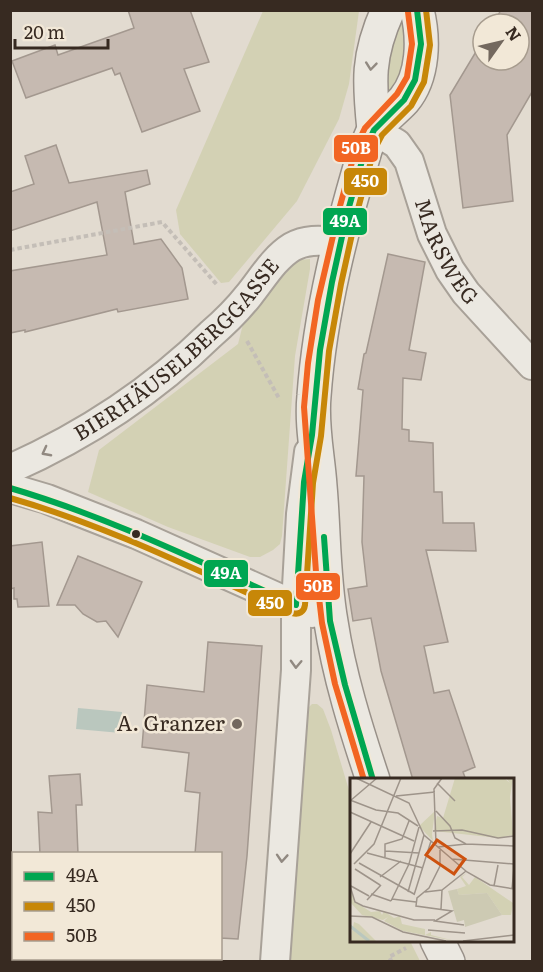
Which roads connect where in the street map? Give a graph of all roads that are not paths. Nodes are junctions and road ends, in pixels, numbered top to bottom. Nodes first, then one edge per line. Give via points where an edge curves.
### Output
1 (388, 10) edge
2 (417, 10) edge
3 (374, 130) junction
4 (341, 242) junction
5 (532, 365) edge
6 (313, 424) junction
7 (10, 469) edge
8 (10, 488) edge
9 (296, 605) junction
10 (330, 621) junction
11 (372, 778) edge
12 (438, 942) edge
13 (275, 962) edge
14 (448, 962) edge

1 -> 3 street via 371,62
2 - 3 street via 422,45 415,79 405,98
3 - 4 street
3 - 5 street, MARSWEG via 397,144 409,161 432,234 450,270
4 - 6 street via 319,349
4 -> 7 street, BIERHÄUSELBERGGASSE via 316,240 290,248 237,309 188,356 132,400 77,435
6 - 9 street via 301,514
6 - 10 street
8 - 9 street via 136,534
9 - 10 street
9 -> 13 street via 296,670
10 - 11 street
12 - 14 street

